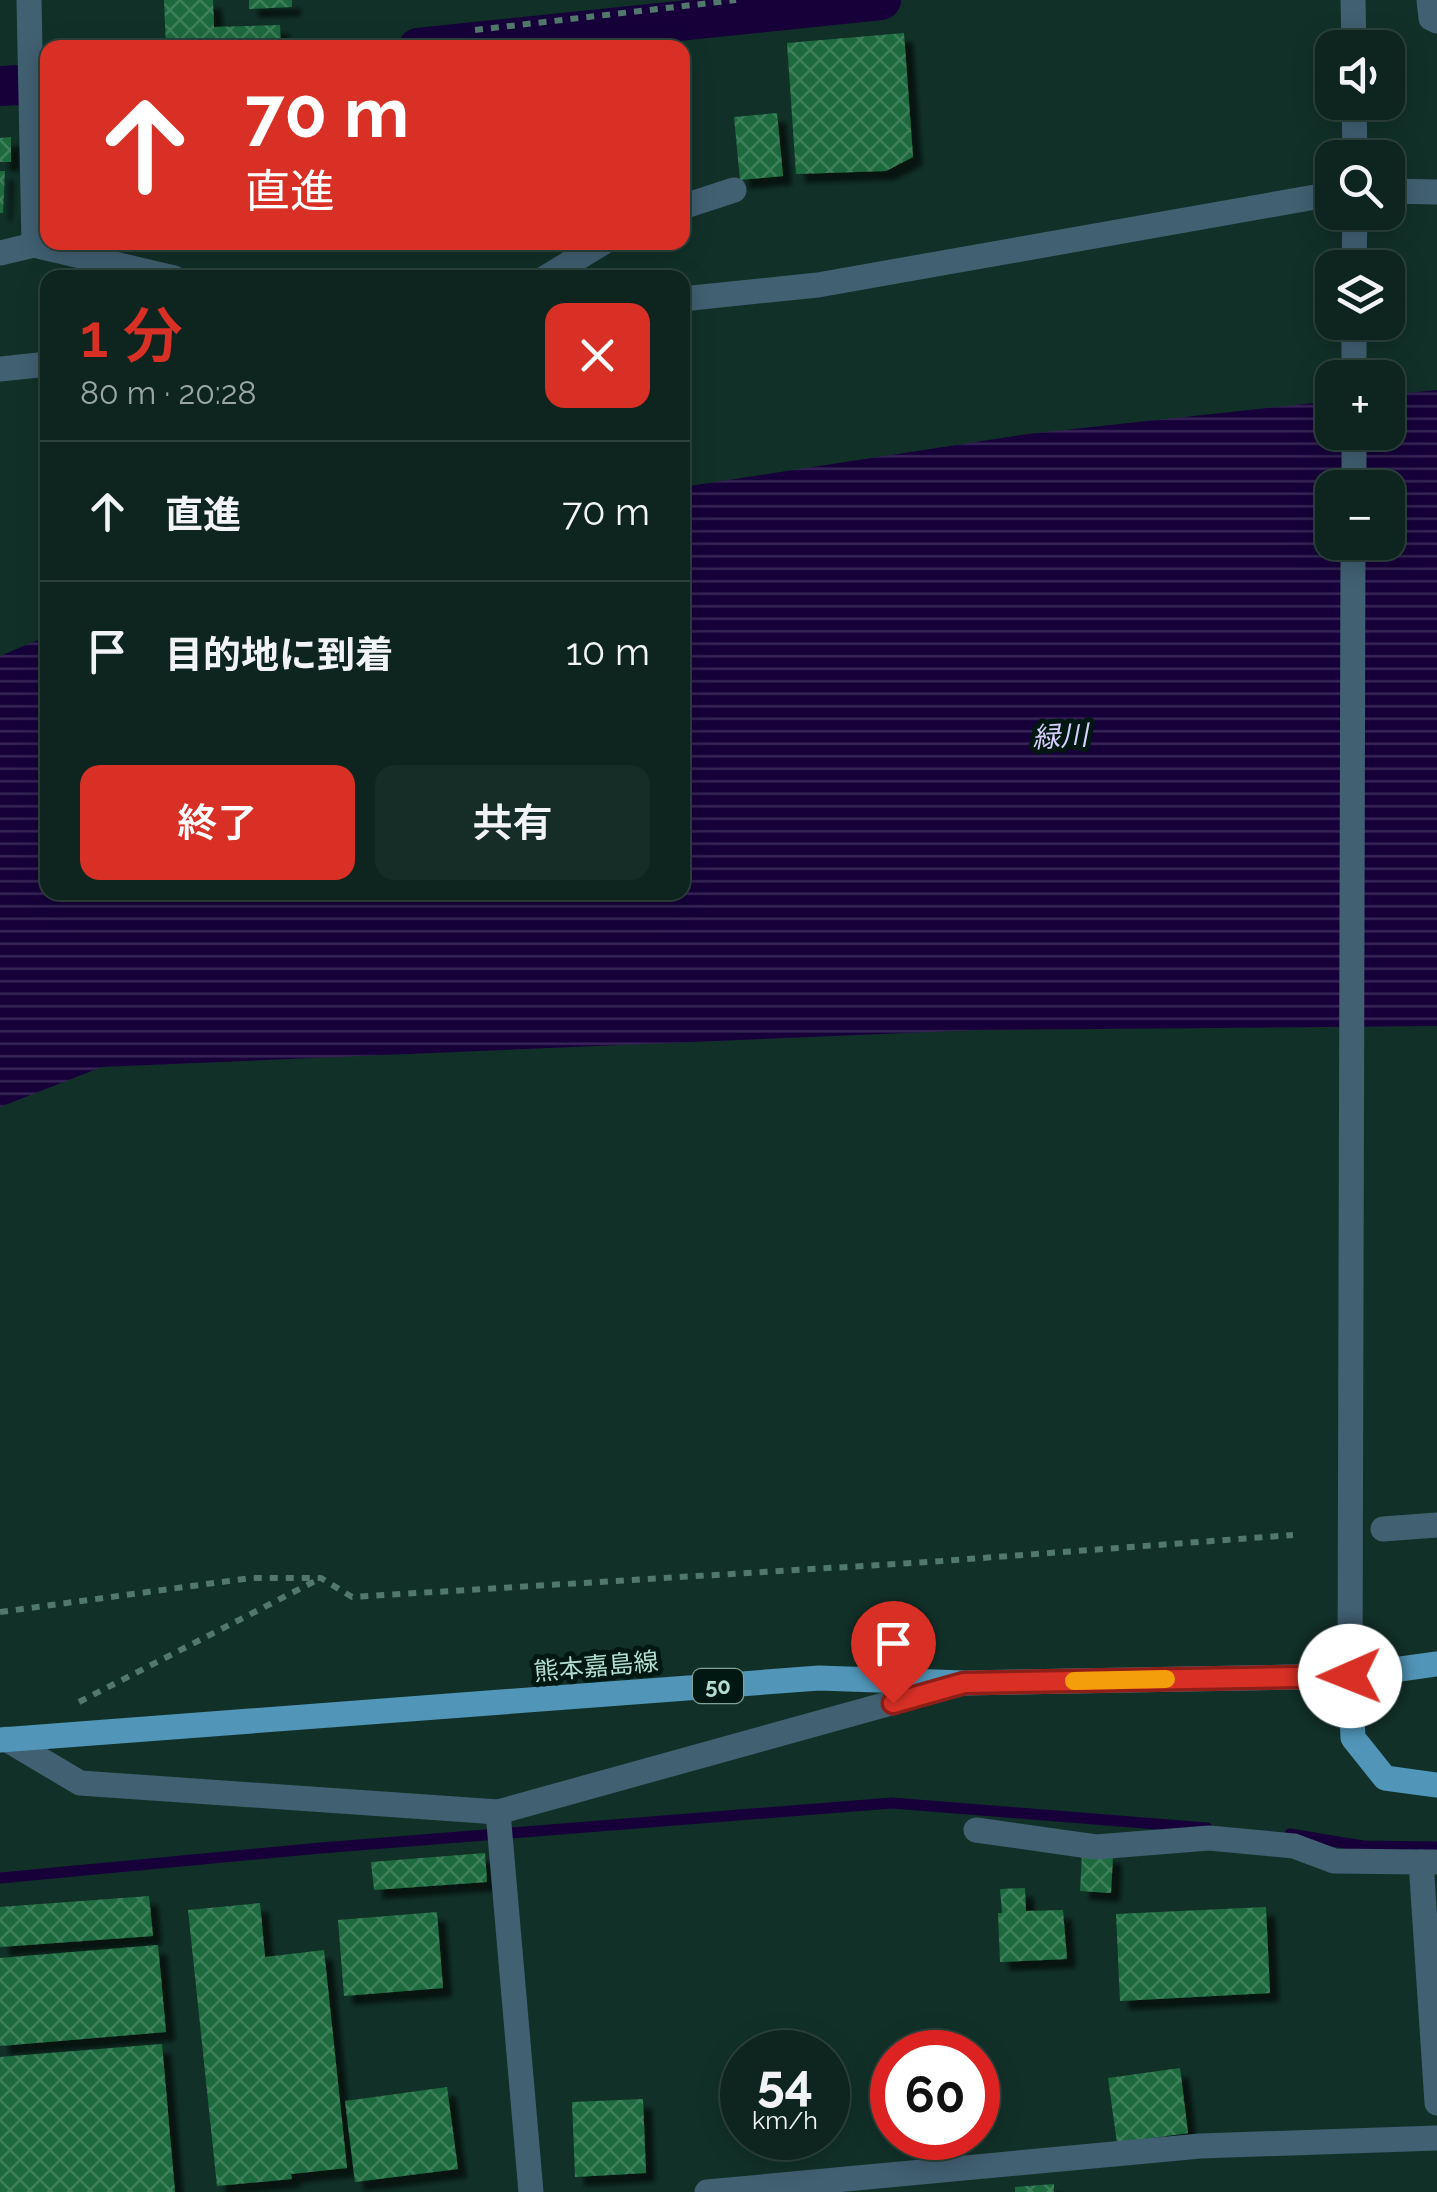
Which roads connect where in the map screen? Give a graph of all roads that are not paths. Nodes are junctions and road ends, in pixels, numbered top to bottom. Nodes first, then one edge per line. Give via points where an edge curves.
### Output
1 (29, 0) edge
2 (1354, 0) edge
3 (1429, 0) edge
4 (1437, 21) edge
5 (1354, 30) edge
6 (734, 190) dead end
7 (1405, 191) edge
8 (1437, 192) edge
9 (1315, 197) edge
10 (690, 204) edge
11 (34, 245) junction
12 (40, 246) edge
13 (55, 250) edge
14 (591, 250) edge
15 (0, 253) edge
16 (140, 270) edge
17 (557, 270) edge
18 (690, 298) edge
19 (40, 365) edge
20 (0, 368) edge
21 (1354, 560) edge
22 (1437, 1525) edge
23 (1383, 1529) dead end
24 (1437, 1664) edge
25 (1350, 1676) junction
26 (964, 1683) junction
27 (3, 1739) edge
28 (1437, 1786) edge
29 (498, 1812) junction
30 (976, 1830) dead end
31 (1429, 1862) edge
32 (1437, 2102) edge
33 (1437, 2138) edge
34 (531, 2192) edge
35 (707, 2192) edge

1 - 11 street
2 - 5 street
3 - 4 street
6 - 10 street
7 - 8 street
9 - 18 street via 818,286
11 - 12 street
11 - 15 street
13 - 16 street
14 - 17 street
19 - 20 street
21 - 25 street
22 - 23 street
24 - 25 main road, 熊本嘉島線 / 50
25 - 26 main road, 熊本嘉島線 / 50
25 - 28 main road via 1353,1738 1385,1778
26 - 27 main road, 熊本嘉島線 / 50 via 819,1678
26 - 29 street
27 - 29 street via 80,1783
29 - 34 street
30 - 31 street via 1096,1848 1208,1838 1294,1846 1334,1862
31 - 32 street
33 - 35 street via 1200,2146

